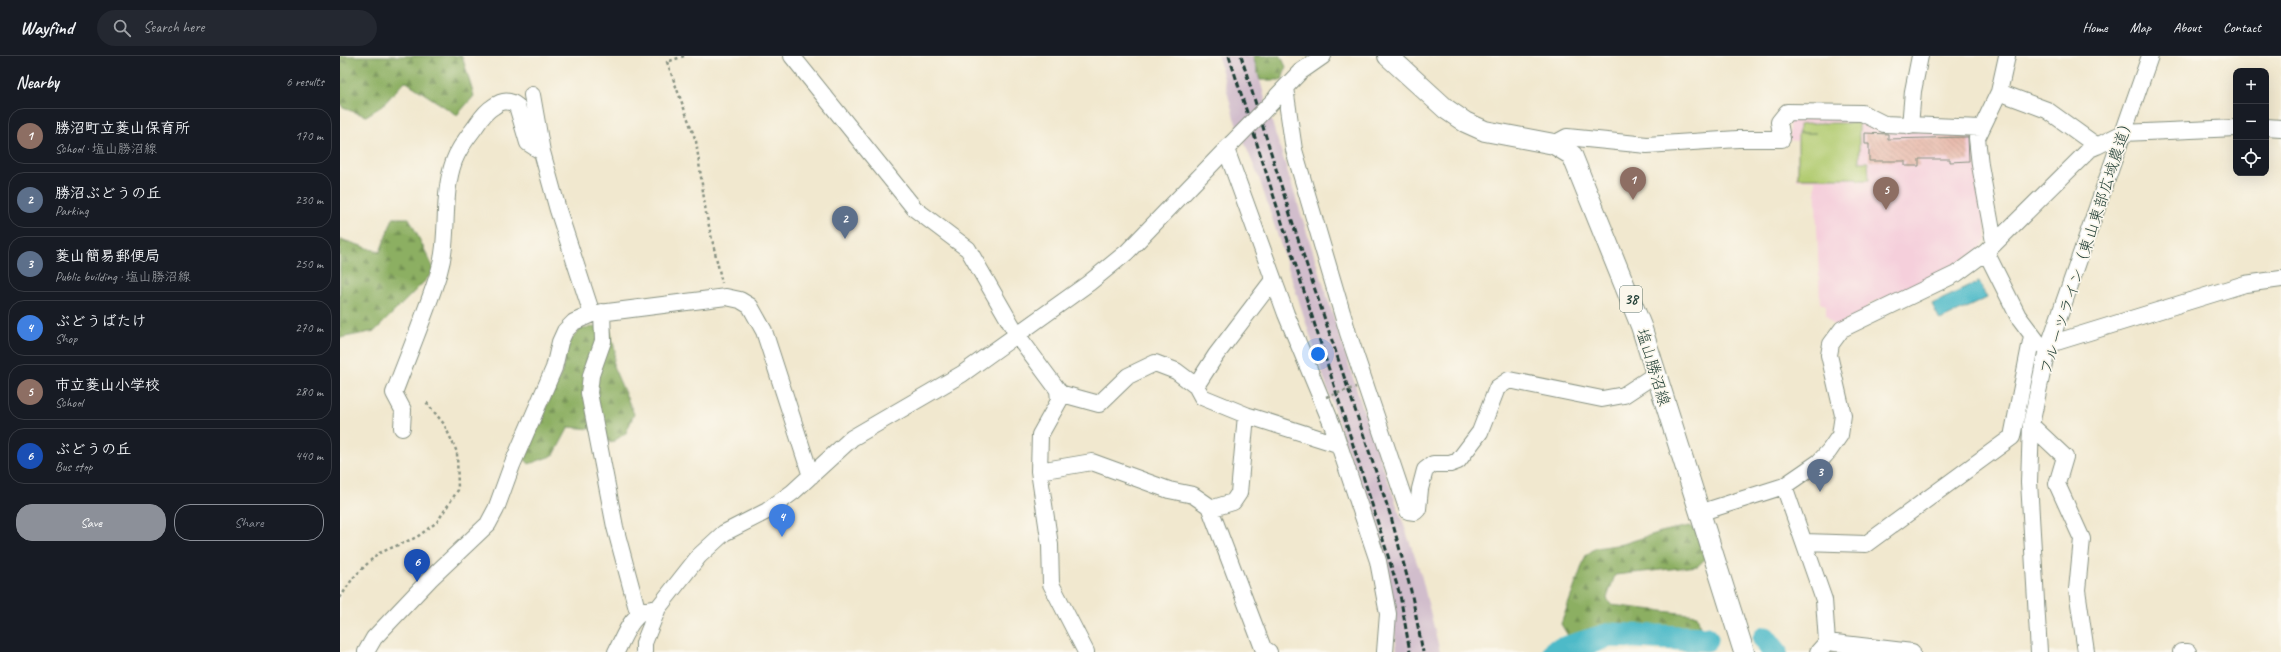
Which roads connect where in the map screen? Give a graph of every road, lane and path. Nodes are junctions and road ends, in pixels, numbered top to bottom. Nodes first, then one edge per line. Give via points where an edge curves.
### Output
1 (684, 56) edge
2 (792, 56) edge
3 (1323, 56) edge
4 (1388, 56) edge
5 (1920, 56) edge
6 (2007, 56) edge
7 (2150, 56) edge
8 (1999, 92) junction
9 (1280, 93) junction
10 (532, 95) dead end
11 (1910, 126) junction
12 (2269, 127) edge
13 (1981, 128) junction
14 (2233, 128) edge
15 (2281, 128) edge
16 (2123, 133) junction
17 (1554, 144) junction
18 (1229, 146) junction
19 (2097, 146) junction
20 (542, 152) junction
21 (1990, 247) junction
22 (2281, 279) edge
23 (1273, 280) junction
24 (726, 297) junction
25 (597, 313) junction
26 (1018, 336) junction
27 (2032, 336) junction
28 (2048, 349) junction
29 (1656, 374) junction
30 (1196, 386) junction
31 (1356, 387) dead end
32 (1058, 392) junction
33 (1326, 398) dead end
34 (426, 402) dead end
35 (1246, 415) junction
36 (2031, 425) junction
37 (402, 428) dead end
38 (1337, 444) junction
39 (1039, 471) junction
40 (811, 476) junction
41 (1784, 486) junction
42 (1210, 509) junction
43 (1699, 513) junction
44 (1804, 542) junction
45 (340, 598) edge
46 (652, 609) junction
47 (1822, 647) edge
48 (1264, 651) edge
49 (366, 652) edge
50 (616, 652) edge
51 (644, 652) edge
52 (1086, 652) edge
53 (1385, 652) edge
54 (1744, 652) edge
55 (1912, 652) edge
56 (2039, 652) edge
57 (2086, 652) edge
58 (2181, 652) edge
59 (2188, 652) edge

1 - 24 path via 667,62 696,141 706,213
2 - 26 street via 915,209 968,249
3 - 9 street via 1300,72
4 - 17 main road, 塩山勝沼線 / 38 via 1446,109 1465,122 1486,131
5 - 11 street
6 - 8 street
7 - 16 street, フルーツライン（東山東部広域農道）
8 - 13 street
8 - 19 street via 2047,110
9 - 18 street, bridge
9 - 29 street via 1296,158 1348,334 1408,511 1415,512 1418,509 1425,470 1433,464 1450,464 1458,460 1480,432 1497,388 1509,380 1602,399 1624,395
10 - 20 street
11 - 13 street
11 - 17 street via 1884,124 1862,113 1787,112 1780,122 1782,139 1647,145 1567,137
12 - 15 street
13 - 21 street via 1978,138 1980,165
14 - 16 street
16 - 19 street
16 - 28 street, フルーツライン（東山東部広域農道）
17 - 29 main road, 塩山勝沼線 / 38 via 1572,155 1575,161 1641,326
18 - 23 street
18 - 26 street via 1127,252
19 - 21 street via 2090,149
20 - 25 street via 558,210
20 - 37 street via 528,143 517,106 507,101 489,109 464,142 454,161 447,193 444,246 439,272 394,393 403,410
21 - 27 street via 2018,316
21 - 41 street via 1956,274 1842,330 1831,344 1829,355 1843,415 1840,436 1819,462
22 - 28 street via 2245,284
23 - 30 street via 1216,355
23 - 38 street via 1333,427
24 - 25 street
24 - 40 street via 740,300 750,306 764,331
25 - 46 street via 603,340 591,375 589,394 616,527 637,609
25 - 49 street via 574,322 565,331 554,368 488,524 430,579 374,638
26 - 32 street
26 - 40 street via 962,374 852,438
27 - 28 street
27 - 44 street via 2012,437 1866,544
28 - 36 street, フルーツライン（東山東部広域農道）
29 - 43 main road, 塩山勝沼線 / 38
30 - 32 street via 1176,371 1155,364 1128,376 1099,404
30 - 35 street via 1202,396
31 - 33 path, bridge
32 - 39 street via 1059,401 1040,435
34 - 45 path via 444,424 457,452 458,490 437,522 417,537 377,554 353,578
35 - 38 street
35 - 42 street via 1239,493 1233,502
36 - 56 street, フルーツライン（東山東部広域農道） via 2029,482
36 - 57 street via 2065,458 2057,484 2082,539 2077,590
38 - 53 street via 1378,561 1388,614
39 - 42 street via 1092,462 1193,496
39 - 52 street via 1050,545 1051,584
40 - 46 street via 767,511 724,533 699,556
41 - 43 street
41 - 44 street
42 - 48 street
43 - 54 main road, 塩山勝沼線 / 38
44 - 47 street via 1824,600
46 - 50 street via 632,621
46 - 51 street
47 - 55 street
58 - 59 street

